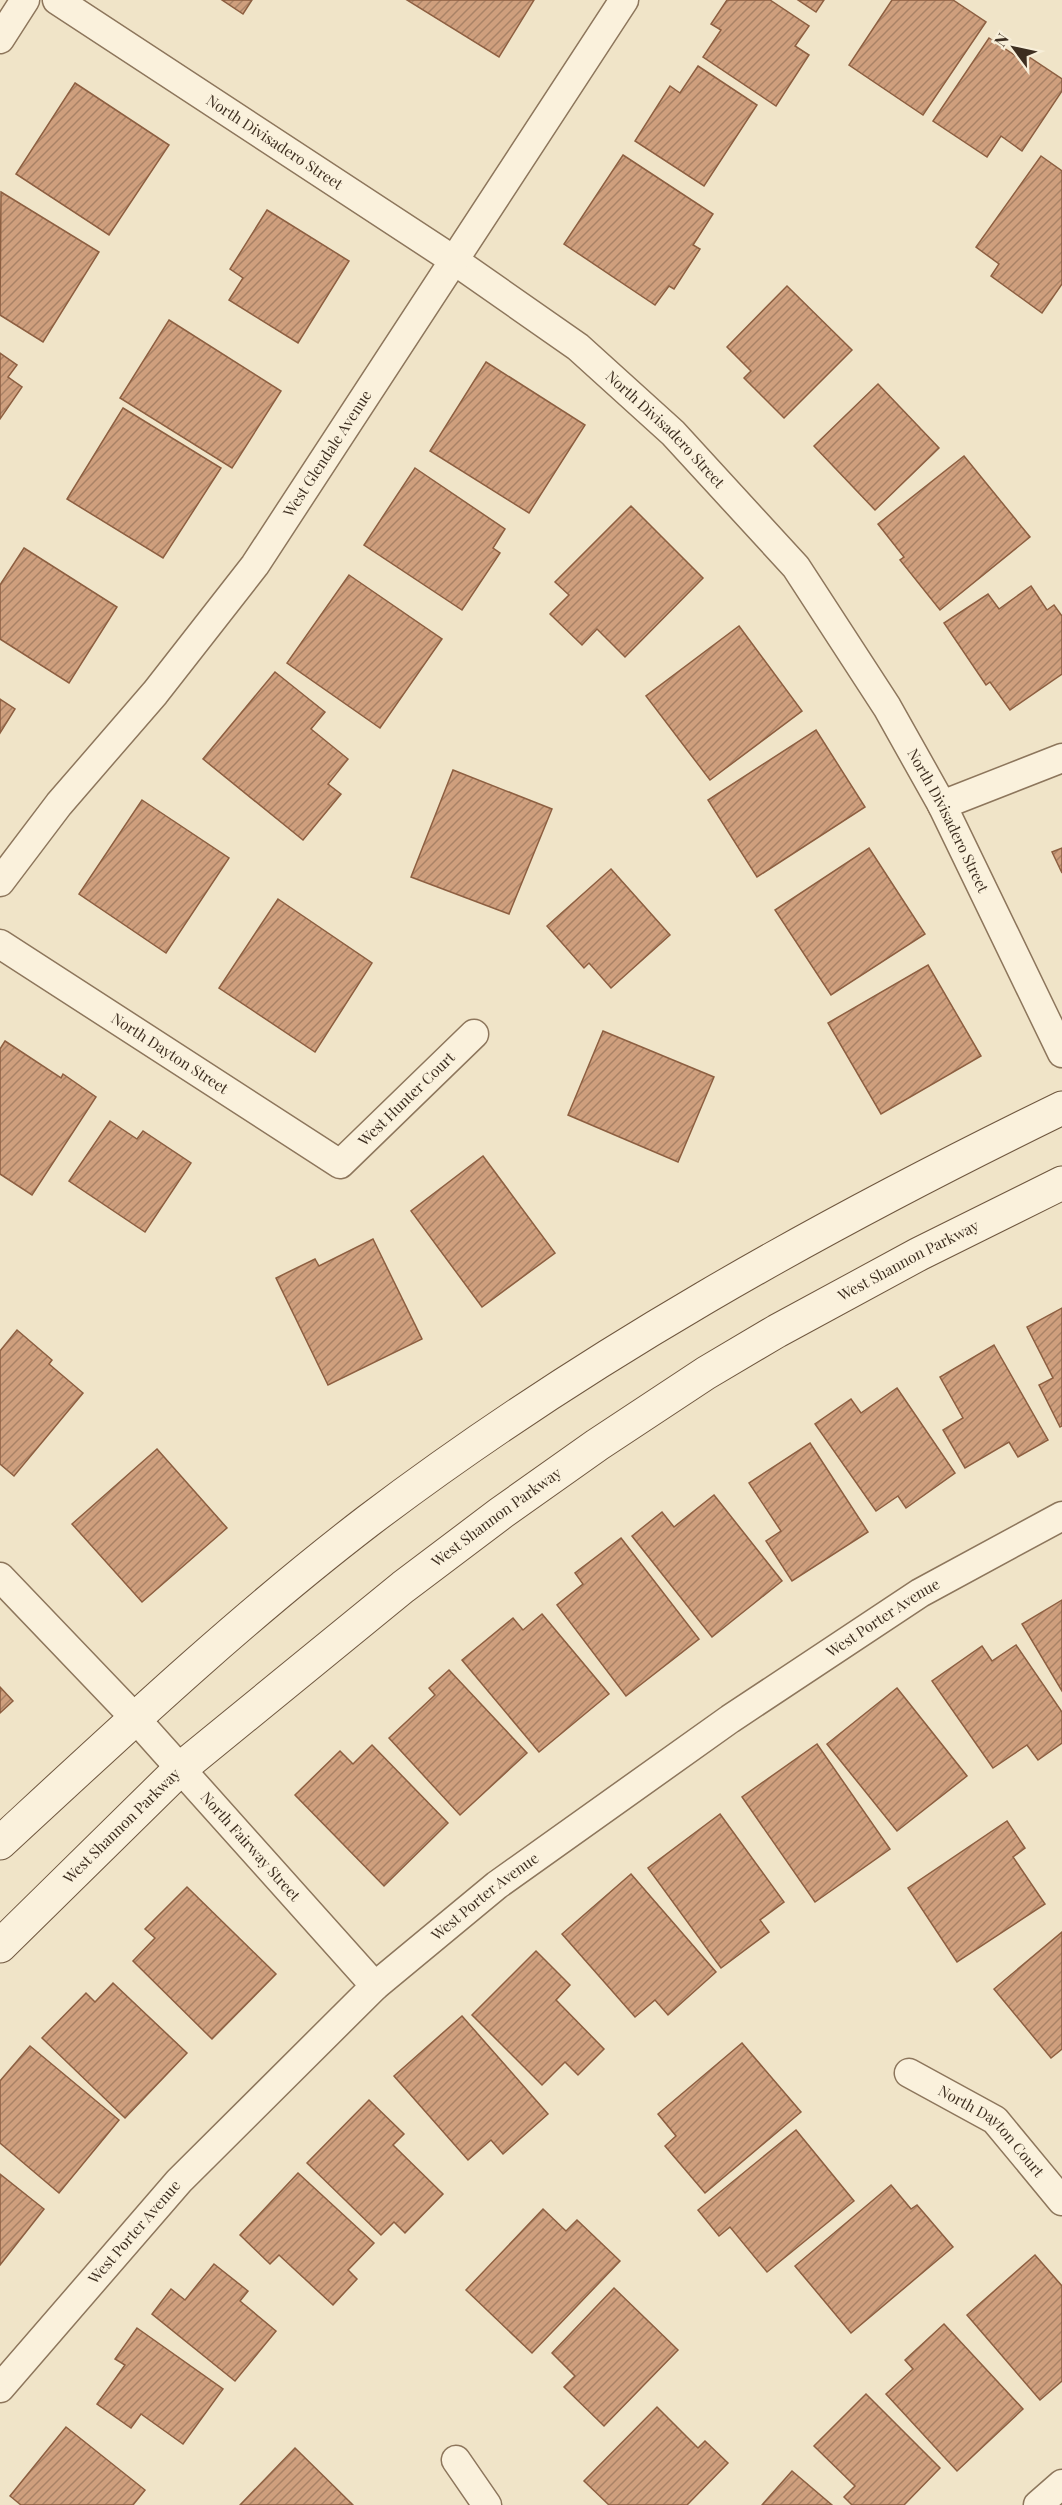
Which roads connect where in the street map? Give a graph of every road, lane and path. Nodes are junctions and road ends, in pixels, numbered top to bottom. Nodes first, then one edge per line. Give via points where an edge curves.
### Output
1 (25, 0) edge
2 (57, 0) edge
3 (624, 0) edge
4 (0, 39) edge
5 (455, 261) junction
6 (1062, 758) edge
7 (942, 805) junction
8 (0, 882) edge
9 (0, 944) edge
10 (474, 1034) dead end
11 (1062, 1053) edge
12 (1062, 1108) edge
13 (340, 1164) joint
14 (1062, 1184) edge
15 (1062, 1516) edge
16 (0, 1577) edge
17 (135, 1718) junction
18 (180, 1769) junction
19 (0, 1843) edge
20 (0, 1946) edge
21 (375, 1986) junction
22 (909, 2073) dead end
23 (1062, 2201) edge
24 (0, 2388) edge
25 (456, 2460) dead end
26 (1062, 2484) edge
27 (487, 2505) edge
28 (1038, 2505) edge

1 - 4 street
2 - 5 street, North Divisadero Street
3 - 5 street, West Glendale Avenue
5 - 7 street, North Divisadero Street via 587,355 673,433 796,567 887,707
5 - 8 street, West Glendale Avenue via 255,565 155,693 58,804
6 - 7 street
7 - 11 street, North Divisadero Street
9 - 13 street, North Dayton Street
10 - 13 street, West Hunter Court
12 - 17 street via 885,1195 742,1275 474,1444 368,1522
14 - 18 street, West Shannon Parkway via 919,1254 777,1331 597,1445 403,1587
15 - 21 street, West Porter Avenue via 920,1593 730,1719 496,1885
16 - 17 street, North Fairway Street
17 - 18 street, North Fairway Street
17 - 19 street
18 - 20 street, West Shannon Parkway
18 - 21 street, North Fairway Street
21 - 24 street, West Porter Avenue via 179,2181
22 - 23 street, North Dayton Court via 995,2120
25 - 27 street
26 - 28 street

